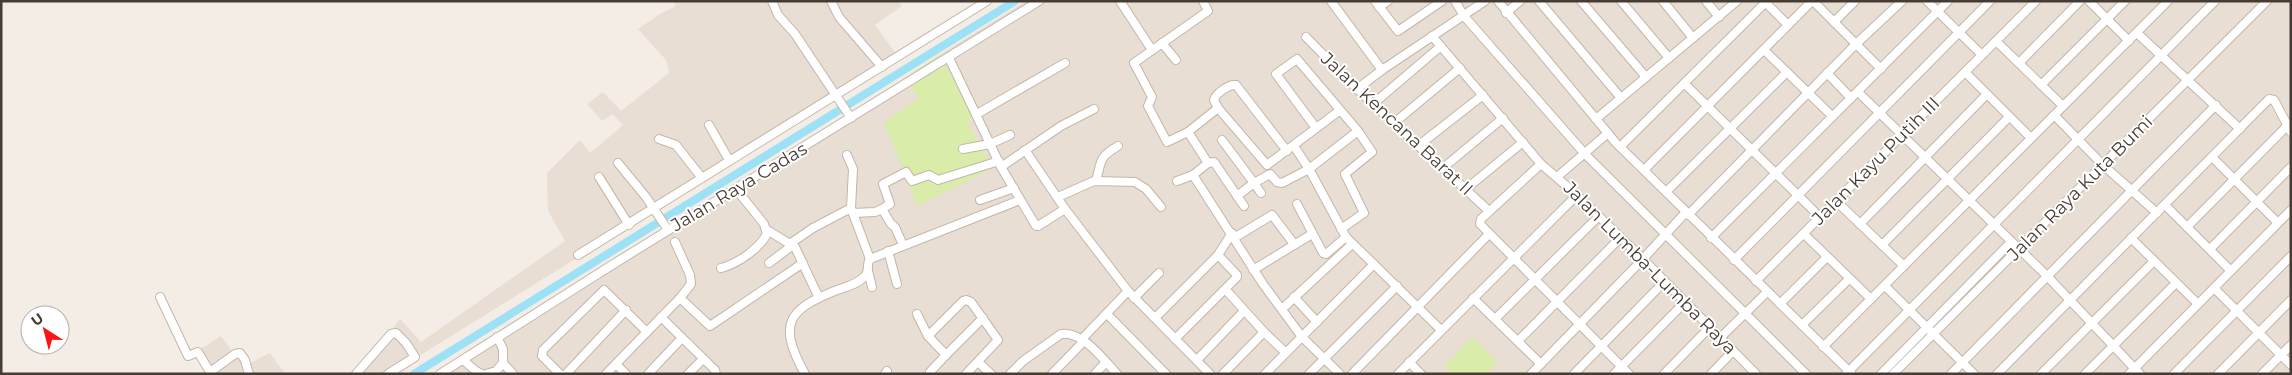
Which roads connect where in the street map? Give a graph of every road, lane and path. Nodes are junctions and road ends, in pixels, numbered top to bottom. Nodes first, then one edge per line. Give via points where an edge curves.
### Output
1 (772, 1) edge
2 (831, 1) edge
3 (987, 1) edge
4 (1039, 1) edge
5 (1120, 1) edge
6 (1331, 1) edge
7 (1388, 1) edge
8 (1442, 1) edge
9 (1455, 1) edge
10 (1485, 1) edge
11 (1498, 1) edge
12 (1520, 1) edge
13 (1539, 1) edge
14 (1581, 1) edge
15 (1621, 1) edge
16 (1663, 1) edge
17 (1706, 1) edge
18 (1737, 1) edge
19 (1812, 1) edge
20 (1855, 1) edge
21 (1902, 1) edge
22 (1927, 1) edge
23 (1948, 1) edge
24 (1990, 1) edge
25 (2036, 1) edge
26 (2080, 1) edge
27 (2089, 1) edge
28 (2124, 1) edge
29 (2168, 1) edge
30 (2215, 1) edge
31 (2267, 1) edge
32 (1205, 2) edge
33 (1766, 2) edge
34 (1377, 4) edge
35 (1937, 12) junction
36 (1506, 13) junction
37 (1464, 16) junction
38 (1719, 16) junction
39 (2107, 19) junction
40 (1834, 22) junction
41 (1788, 25) junction
42 (1959, 33) junction
43 (2137, 33) junction
44 (1432, 36) junction
45 (1306, 37) dead end
46 (1693, 38) junction
47 (1996, 40) junction
48 (2129, 41) junction
49 (1162, 43) junction
50 (1855, 45) junction
51 (1441, 46) junction
52 (1152, 50) junction
53 (1764, 50) junction
54 (1982, 55) junction
55 (2160, 57) junction
56 (949, 58) junction
57 (1669, 58) junction
58 (1176, 60) dead end
59 (1064, 63) dead end
60 (2019, 63) junction
61 (882, 67) junction
62 (1460, 68) junction
63 (1881, 69) junction
64 (1382, 70) junction
65 (1787, 72) junction
66 (1965, 72) junction
67 (1827, 74) junction
68 (1646, 77) junction
69 (2188, 81) junction
70 (1686, 84) junction
71 (2041, 85) junction
72 (1357, 89) junction
73 (1858, 92) junction
74 (1807, 93) junction
75 (1987, 94) junction
76 (1483, 95) junction
77 (1621, 98) junction
78 (1851, 98) junction
79 (838, 99) junction
80 (1373, 104) junction
81 (2216, 105) junction
82 (1708, 106) junction
83 (2063, 106) junction
84 (1218, 108) junction
85 (1094, 109) dead end
86 (1339, 111) junction
87 (1879, 113) junction
88 (977, 114) junction
89 (2054, 115) junction
90 (850, 116) junction
91 (1832, 116) junction
92 (2009, 117) junction
93 (1503, 118) junction
94 (1596, 119) junction
95 (1394, 123) junction
96 (709, 125) dead end
97 (1316, 128) junction
98 (1730, 128) junction
99 (2240, 129) junction
100 (2289, 129) edge
101 (1358, 131) junction
102 (1188, 132) junction
103 (1608, 133) junction
104 (1010, 135) dead end
105 (1901, 136) junction
106 (2031, 138) junction
107 (659, 139) dead end
108 (1222, 140) dead end
109 (2078, 140) junction
110 (1523, 142) junction
111 (990, 144) junction
112 (1118, 146) dead end
113 (1418, 146) junction
114 (1620, 147) junction
115 (963, 149) dead end
116 (1291, 149) junction
117 (1025, 150) junction
118 (1753, 151) junction
119 (1584, 154) junction
120 (847, 155) dead end
121 (2212, 157) junction
122 (1924, 158) junction
123 (730, 160) junction
124 (618, 163) dead end
125 (1208, 163) junction
126 (1000, 164) junction
127 (1541, 164) junction
128 (2104, 165) junction
129 (2291, 167) edge
130 (1443, 168) junction
131 (1309, 169) junction
132 (1644, 170) junction
133 (1776, 174) junction
134 (1193, 175) junction
135 (599, 177) dead end
136 (1557, 177) junction
137 (702, 178) junction
138 (2234, 178) junction
139 (1946, 180) junction
140 (1096, 181) junction
141 (1176, 181) dead end
142 (1254, 183) junction
143 (1014, 188) junction
144 (736, 189) junction
145 (1466, 189) junction
146 (2131, 191) junction
147 (1666, 192) junction
148 (1261, 193) dead end
149 (1576, 195) junction
150 (1238, 196) junction
151 (1798, 196) junction
152 (1058, 197) junction
153 (980, 200) dead end
154 (1020, 200) junction
155 (1836, 201) junction
156 (2256, 201) junction
157 (1969, 202) junction
158 (1297, 204) dead end
159 (2165, 205) junction
160 (1244, 206) dead end
161 (1161, 208) dead end
162 (882, 209) junction
163 (1065, 209) junction
164 (852, 210) junction
165 (2291, 210) edge
166 (656, 211) junction
167 (1489, 211) junction
168 (1687, 213) junction
169 (2157, 213) junction
170 (1598, 217) junction
171 (1820, 217) junction
172 (2278, 223) junction
173 (1860, 224) junction
174 (629, 225) junction
175 (1993, 225) junction
176 (2187, 227) junction
177 (667, 228) junction
178 (1341, 229) junction
179 (767, 230) junction
180 (1312, 234) junction
181 (1804, 234) junction
182 (1488, 235) junction
183 (1665, 235) junction
184 (1233, 236) junction
185 (1346, 237) junction
186 (1620, 238) junction
187 (1711, 238) junction
188 (2131, 238) junction
189 (675, 242) dead end
190 (2011, 242) junction
191 (792, 244) junction
192 (1294, 244) junction
193 (1352, 244) junction
194 (903, 245) junction
195 (1882, 245) junction
196 (2018, 249) junction
197 (2210, 249) junction
198 (888, 251) junction
199 (578, 255) dead end
200 (1218, 255) junction
201 (1827, 256) junction
202 (2291, 256) edge
203 (870, 258) junction
204 (1512, 258) junction
205 (1643, 260) junction
206 (1734, 260) junction
207 (2154, 261) junction
208 (769, 263) dead end
209 (803, 264) junction
210 (1374, 264) junction
211 (1904, 266) junction
212 (721, 268) dead end
213 (1253, 270) junction
214 (868, 271) junction
215 (2232, 271) junction
216 (1159, 273) dead end
217 (2047, 276) junction
218 (1849, 279) junction
219 (1534, 280) junction
220 (1756, 281) junction
221 (1664, 282) junction
222 (2176, 283) junction
223 (898, 284) dead end
224 (1397, 286) junction
225 (1885, 286) junction
226 (872, 287) dead end
227 (2214, 288) junction
228 (1226, 290) junction
229 (1128, 291) junction
230 (1767, 292) junction
231 (160, 296) dead end
232 (1294, 297) junction
233 (680, 298) junction
234 (819, 298) junction
235 (1134, 298) junction
236 (1473, 298) junction
237 (1871, 299) junction
238 (2291, 300) edge
239 (2068, 301) junction
240 (1557, 302) junction
241 (1685, 302) junction
242 (1780, 304) junction
243 (2198, 304) junction
244 (1419, 308) junction
245 (1282, 309) junction
246 (1910, 309) junction
247 (626, 310) junction
248 (1244, 311) junction
249 (2236, 311) junction
250 (1745, 313) junction
251 (918, 314) dead end
252 (1107, 314) junction
253 (661, 317) junction
254 (983, 318) junction
255 (1155, 318) junction
256 (1495, 319) junction
257 (1317, 322) junction
258 (1580, 324) junction
259 (2091, 324) junction
260 (1802, 326) junction
261 (1710, 327) junction
262 (1441, 330) junction
263 (1931, 330) junction
264 (647, 332) junction
265 (1264, 332) junction
266 (2258, 333) junction
267 (928, 336) junction
268 (497, 337) junction
269 (1302, 337) junction
270 (682, 338) junction
271 (1175, 338) junction
272 (1720, 338) junction
273 (1083, 340) junction
274 (1518, 341) junction
275 (1601, 345) junction
276 (2291, 345) edge
277 (2113, 346) junction
278 (1824, 347) junction
279 (1733, 351) junction
280 (1285, 352) junction
281 (946, 355) junction
282 (2281, 355) junction
283 (1324, 358) junction
284 (703, 359) junction
285 (463, 360) junction
286 (1197, 360) junction
287 (978, 362) junction
288 (1106, 362) junction
289 (1409, 362) junction
290 (1962, 362) junction
291 (503, 363) junction
292 (616, 364) junction
293 (1541, 364) junction
294 (2291, 365) edge
295 (1621, 366) junction
296 (2004, 367) junction
297 (497, 372) edge
298 (930, 372) dead end
299 (2134, 372) edge
300 (1208, 373) edge
301 (1755, 373) edge
302 (1849, 373) edge
303 (249, 374) edge
304 (356, 374) edge
305 (388, 374) edge
306 (440, 374) edge
307 (484, 374) edge
308 (513, 374) edge
309 (560, 374) edge
310 (566, 374) edge
311 (606, 374) edge
312 (626, 374) edge
313 (648, 374) edge
314 (688, 374) edge
315 (716, 374) edge
316 (805, 374) edge
317 (966, 374) edge
318 (991, 374) edge
319 (1010, 374) edge
320 (1052, 374) edge
321 (1095, 374) edge
322 (1117, 374) edge
323 (1166, 374) edge
324 (1224, 374) edge
325 (1265, 374) edge
326 (1309, 374) edge
327 (1340, 374) edge
328 (1352, 374) edge
329 (1398, 374) edge
330 (1421, 374) edge
331 (1531, 374) edge
332 (1574, 374) edge
333 (1614, 374) edge
334 (1629, 374) edge
335 (1664, 374) edge
336 (1711, 374) edge
337 (1806, 374) edge
338 (1881, 374) edge
339 (1893, 374) edge
340 (1951, 374) edge
341 (1974, 374) edge
342 (1998, 374) edge
343 (2012, 374) edge
344 (2041, 374) edge
345 (2085, 374) edge
346 (2174, 374) edge
347 (2218, 374) edge
348 (2262, 374) edge

1 - 79 street via 778,15 795,34
2 - 61 street via 839,17
3 - 61 street
4 - 56 street, Jalan Raya Cadas
5 - 52 street
6 - 64 street
7 - 34 street
8 - 34 street via 1398,31
9 - 37 street
10 - 37 street
11 - 36 street
12 - 36 street
13 - 77 street
14 - 68 street
15 - 57 street
16 - 46 street
17 - 38 street
18 - 38 street
19 - 40 street
19 - 41 street
20 - 40 street
21 - 50 street
22 - 35 street
23 - 35 street
24 - 42 street
25 - 47 street, Jalan Kayu Putih III
26 - 60 street
27 - 39 street
28 - 39 street
29 - 43 street
30 - 55 street
31 - 69 street, Jalan Raya Kuta Bumi
32 - 49 street via 1208,12
33 - 41 street
33 - 70 street
35 - 42 street
35 - 63 street
36 - 94 street
37 - 44 street
37 - 119 street
38 - 46 street
39 - 48 street
39 - 71 street
40 - 50 street
41 - 53 street
42 - 54 street
42 - 87 street
43 - 48 street
43 - 55 street
44 - 51 street, Jalan Lumba-Lumba Raya
44 - 64 street
45 - 72 street, Jalan Kencana Barat II
46 - 57 street
47 - 54 street, Jalan Kayu Putih III
47 - 60 street
48 - 83 street
49 - 52 street
49 - 58 street
50 - 63 street
50 - 67 street
51 - 62 street, Jalan Lumba-Lumba Raya
51 - 80 street
52 - 102 street via 1134,63 1152,96 1148,106 1167,142
53 - 65 street
53 - 82 street
54 - 66 street, Jalan Kayu Putih III
55 - 69 street
55 - 109 street
56 - 88 street
56 - 90 street, Jalan Raya Cadas
57 - 68 street
59 - 88 street
60 - 71 street
61 - 79 street
62 - 76 street, Jalan Lumba-Lumba Raya
62 - 95 street
63 - 73 street
64 - 72 street
65 - 74 street
65 - 98 street
66 - 75 street
66 - 105 street, Jalan Kayu Putih III
67 - 74 street
67 - 78 street
68 - 77 street
69 - 81 street
69 - 128 street, Jalan Raya Kuta Bumi
70 - 82 street
70 - 114 street
71 - 83 street
72 - 80 street, Jalan Kencana Barat II
73 - 78 street
73 - 87 street
74 - 91 street
74 - 118 street
75 - 92 street
75 - 122 street
76 - 93 street, Jalan Lumba-Lumba Raya
76 - 113 street
77 - 94 street
78 - 91 street
79 - 90 street
79 - 123 street
80 - 95 street, Jalan Kencana Barat II
81 - 99 street
81 - 146 street
82 - 98 street
82 - 132 street
83 - 89 street
84 - 102 street
84 - 116 street via 1265,164
84 - 116 street via 1214,100 1216,96 1236,85
85 - 117 street
86 - 97 street
86 - 97 street via 1300,60 1294,60 1276,74
86 - 101 street
87 - 105 street
87 - 151 street
88 - 111 street
89 - 106 street
89 - 109 street
90 - 144 street, Jalan Raya Cadas
91 - 133 street
92 - 106 street
92 - 139 street
93 - 110 street, Jalan Lumba-Lumba Raya
93 - 130 street
94 - 103 street
95 - 113 street, Jalan Kencana Barat II
96 - 123 street
97 - 116 street
98 - 118 street
98 - 147 street
99 - 100 street via 2271,99
99 - 121 street
100 - 138 street
101 - 131 street
101 - 178 street via 1372,152 1345,176 1364,213
102 - 125 street
103 - 114 street
103 - 119 street
104 - 111 street
105 - 122 street
105 - 155 street, Jalan Kayu Putih III
106 - 157 street
107 - 137 street via 676,144
108 - 142 street
109 - 128 street
109 - 175 street
110 - 127 street, Jalan Lumba-Lumba Raya
110 - 145 street
111 - 115 street
111 - 126 street
112 - 140 street via 1099,162
113 - 130 street, Jalan Kencana Barat II
114 - 132 street
116 - 131 street
117 - 126 street
117 - 152 street
118 - 133 street
118 - 168 street
119 - 136 street
119 - 183 street
120 - 164 street via 853,170
121 - 138 street
121 - 159 street
122 - 139 street
122 - 173 street
123 - 137 street
124 - 166 street
125 - 134 street
125 - 150 street via 1214,162
126 - 143 street
126 - 162 street via 938,180 929,175 912,181 906,172 883,184 890,204
127 - 136 street, Jalan Lumba-Lumba Raya
127 - 167 street
128 - 146 street
128 - 196 street, Jalan Raya Kuta Bumi
129 - 156 street
130 - 145 street, Jalan Kencana Barat II
131 - 142 street via 1285,182 1277,182 1270,174
131 - 178 street
132 - 147 street
133 - 151 street
133 - 187 street
134 - 141 street
134 - 184 street
135 - 174 street
136 - 149 street, Jalan Lumba-Lumba Raya
137 - 166 street
138 - 156 street
138 - 176 street
139 - 157 street
139 - 195 street
140 - 152 street
140 - 161 street via 1135,182 1146,189
142 - 148 street
142 - 150 street
143 - 153 street
143 - 154 street
144 - 177 street, Jalan Raya Cadas
144 - 179 street
145 - 167 street, Jalan Kencana Barat II
146 - 169 street
146 - 217 street
147 - 168 street
149 - 170 street, Jalan Lumba-Lumba Raya
149 - 204 street
150 - 160 street
151 - 171 street
151 - 206 street
152 - 163 street
154 - 163 street via 1038,226
154 - 194 street
155 - 171 street, Jalan Kayu Putih III
155 - 173 street
156 - 172 street
156 - 197 street
157 - 175 street
157 - 211 street
158 - 180 street
159 - 169 street
159 - 176 street
162 - 164 street via 874,212
162 - 194 street via 895,226
163 - 229 street
164 - 191 street via 813,228
164 - 203 street
165 - 172 street
166 - 174 street
166 - 177 street
167 - 182 street via 1479,223
168 - 183 street
168 - 187 street
169 - 188 street
170 - 186 street, Jalan Lumba-Lumba Raya
170 - 219 street
171 - 181 street, Jalan Kayu Putih III
172 - 215 street
173 - 195 street
174 - 199 street
175 - 190 street
175 - 246 street
176 - 197 street
177 - 268 street, Jalan Raya Cadas
178 - 185 street
179 - 191 street
179 - 212 street via 765,238 744,258
180 - 185 street via 1321,252 1326,254
180 - 192 street
181 - 201 street
181 - 220 street, Jalan Kayu Putih III
182 - 204 street
182 - 244 street
183 - 205 street
183 - 250 street
184 - 192 street via 1272,215
184 - 200 street
184 - 213 street
185 - 193 street
186 - 205 street, Jalan Lumba-Lumba Raya
186 - 240 street
187 - 206 street
188 - 207 street
188 - 239 street
189 - 233 street via 691,280
190 - 196 street
190 - 263 street
191 - 208 street
191 - 209 street
192 - 213 street
193 - 210 street
193 - 232 street
194 - 198 street
195 - 211 street
196 - 217 street
196 - 263 street, Jalan Raya Kuta Bumi
197 - 215 street
198 - 203 street
198 - 223 street
200 - 228 street via 1237,276
200 - 255 street
201 - 218 street
201 - 242 street
202 - 249 street
203 - 214 street
204 - 219 street
204 - 236 street
205 - 221 street, Jalan Lumba-Lumba Raya
205 - 258 street
206 - 220 street
207 - 222 street
207 - 259 street
209 - 233 street via 710,326
209 - 234 street
210 - 224 street
210 - 257 street
211 - 225 street
213 - 245 street
214 - 226 street
214 - 234 street via 856,282
215 - 227 street
216 - 235 street
217 - 239 street
217 - 290 street
218 - 237 street
218 - 260 street
219 - 240 street
219 - 256 street
220 - 230 street
221 - 241 street, Jalan Lumba-Lumba Raya
221 - 275 street
222 - 243 street
222 - 277 street
224 - 244 street
224 - 283 street
225 - 237 street
225 - 246 street
227 - 243 street
227 - 249 street
228 - 248 street
228 - 271 street
229 - 235 street
229 - 252 street
230 - 242 street
230 - 250 street
231 - 303 street via 188,356 198,352 210,372 240,353
232 - 245 street
232 - 257 street
233 - 253 street
234 - 316 street via 797,312 790,322 790,345
235 - 255 street
236 - 256 street
236 - 262 street
237 - 278 street
238 - 266 street
239 - 259 street
239 - 296 street
240 - 258 street
240 - 274 street
241 - 261 street, Jalan Lumba-Lumba Raya
241 - 295 street
242 - 260 street
243 - 299 street
244 - 262 street
244 - 328 street
245 - 269 street
246 - 263 street
246 - 302 street
247 - 264 street
247 - 309 street via 604,290 543,350 542,356
247 - 310 street
248 - 265 street
248 - 286 street
249 - 266 street
249 - 346 street
250 - 272 street
250 - 337 street
251 - 267 street
252 - 273 street
252 - 323 street
253 - 264 street
253 - 270 street
254 - 267 street via 966,300
254 - 281 street
254 - 287 street via 998,340
255 - 271 street
256 - 274 street
257 - 269 street
258 - 275 street
258 - 293 street
259 - 277 street
259 - 344 street
260 - 278 street
261 - 272 street, Jalan Lumba-Lumba Raya
261 - 335 street
262 - 289 street
263 - 290 street
263 - 338 street
263 - 339 street, Jalan Raya Kuta Bumi
264 - 292 street
265 - 280 street
265 - 324 street
266 - 282 street
266 - 347 street
267 - 281 street
268 - 285 street, Jalan Raya Cadas
268 - 291 street via 503,349
269 - 280 street
269 - 283 street
270 - 284 street
270 - 313 street
271 - 286 street
272 - 279 street, Jalan Lumba-Lumba Raya
273 - 288 street
273 - 319 street via 1070,333 1061,334
273 - 320 street
274 - 293 street
275 - 295 street
275 - 332 street
276 - 282 street
277 - 299 street
277 - 345 street
278 - 302 street
279 - 301 street, Jalan Lumba-Lumba Raya
279 - 336 street
280 - 325 street
281 - 298 street
282 - 294 street
282 - 348 street
283 - 326 street
283 - 327 street
284 - 314 street
284 - 315 street
285 - 306 street, Jalan Raya Cadas
285 - 307 street
286 - 300 street
287 - 317 street
287 - 318 street
288 - 321 street
288 - 322 street
289 - 329 street
289 - 330 street
290 - 340 street
290 - 341 street
291 - 297 street
291 - 308 street
292 - 311 street
292 - 312 street
293 - 331 street
295 - 333 street
295 - 334 street
296 - 342 street
296 - 343 street
297 - 307 street
304 - 305 street via 391,334 396,333 416,357

